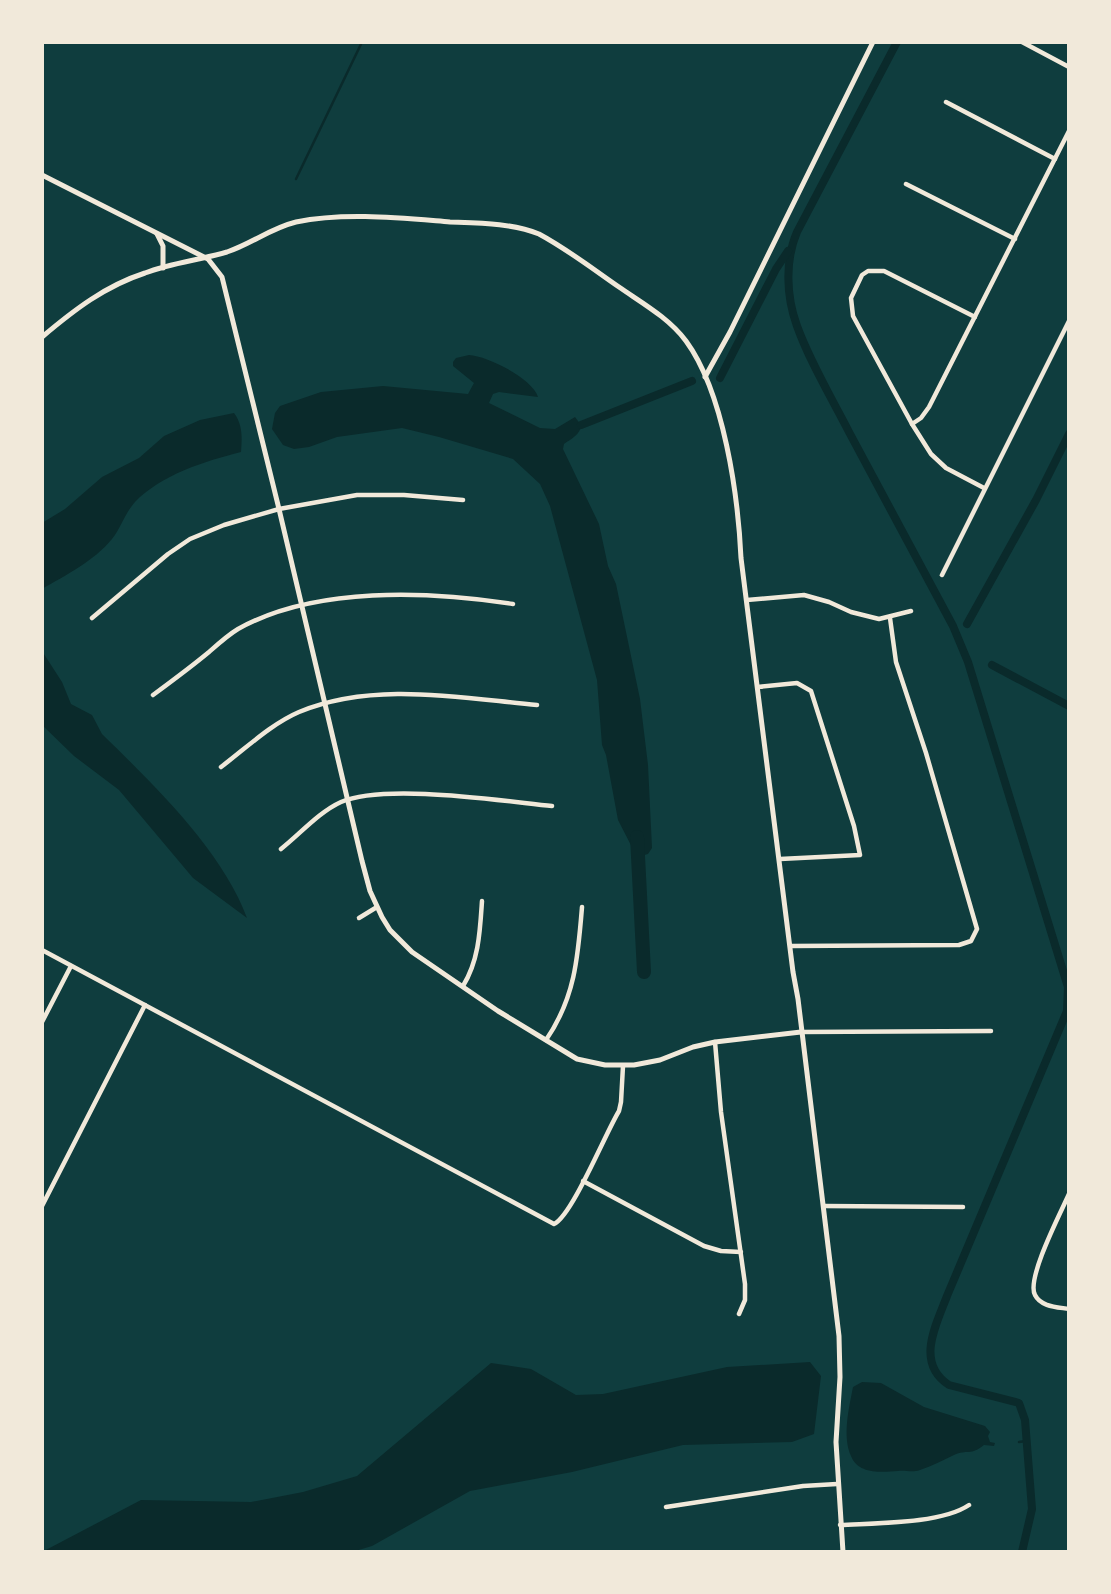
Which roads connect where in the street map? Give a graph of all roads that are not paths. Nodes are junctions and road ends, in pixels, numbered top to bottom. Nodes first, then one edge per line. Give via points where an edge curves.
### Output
1 (873, 42) edge
2 (1022, 42) edge
3 (1069, 67) edge
4 (946, 102) dead end
5 (1069, 131) edge
6 (1055, 159) junction
7 (42, 176) edge
8 (906, 184) dead end
9 (157, 234) junction
10 (1015, 239) junction
11 (205, 258) junction
12 (163, 268) junction
13 (975, 317) junction
14 (1069, 321) edge
15 (42, 337) edge
16 (705, 377) junction
17 (912, 424) junction
18 (984, 488) junction
19 (463, 500) dead end
20 (279, 509) junction
21 (942, 575) dead end
22 (747, 600) junction
23 (513, 604) dead end
24 (302, 606) junction
25 (911, 611) dead end
26 (92, 618) dead end
27 (890, 618) junction
28 (758, 687) junction
29 (153, 695) dead end
30 (326, 705) junction
31 (537, 705) dead end
32 (221, 767) dead end
33 (348, 800) junction
34 (552, 806) dead end
35 (281, 849) dead end
36 (780, 859) junction
37 (482, 901) dead end
38 (377, 907) junction
39 (582, 907) dead end
40 (359, 918) dead end
41 (791, 946) junction
42 (42, 950) edge
43 (71, 966) junction
44 (463, 986) junction
45 (145, 1005) junction
46 (42, 1022) edge
47 (801, 1031) junction
48 (991, 1031) dead end
49 (546, 1041) junction
50 (715, 1042) junction
51 (623, 1066) junction
52 (583, 1181) junction
53 (1069, 1194) edge
54 (42, 1206) edge
55 (824, 1206) junction
56 (963, 1207) dead end
57 (741, 1252) junction
58 (1069, 1309) edge
59 (739, 1314) dead end
60 (837, 1484) junction
61 (969, 1505) dead end
62 (666, 1507) dead end
63 (841, 1525) junction
64 (843, 1552) edge

1 - 16 street
2 - 3 street
4 - 6 street
5 - 6 street
6 - 10 street
7 - 9 street
8 - 10 street
9 - 11 street
9 - 12 street via 163,246
10 - 13 street
11 - 12 street
11 - 16 street via 281,227 325,219 388,218 527,229 552,241 661,317 687,342
11 - 20 street via 222,276
12 - 15 street via 121,281 82,304
13 - 17 street via 929,407
13 - 17 street via 884,271 868,271 857,281 851,298 853,316
14 - 18 street
16 - 22 street via 726,446
17 - 18 street via 939,461
18 - 21 street
19 - 20 street via 357,495
20 - 24 street
20 - 26 street via 190,539
22 - 27 street via 804,595 866,617
22 - 28 street
23 - 24 street via 392,595
24 - 29 street via 236,630
24 - 30 street
25 - 27 street
27 - 41 street via 896,662 977,929 971,941 959,945
28 - 36 street
28 - 36 street via 797,683 811,691 860,855
30 - 31 street via 375,694
30 - 32 street via 284,720
30 - 33 street
33 - 34 street via 416,794
33 - 35 street
33 - 38 street
36 - 41 street
37 - 44 street via 476,956
38 - 40 street
38 - 44 street via 390,930 412,952
39 - 49 street via 569,998
41 - 47 street
42 - 43 street
43 - 45 street
43 - 46 street
44 - 49 street
45 - 52 street via 554,1224 561,1220
45 - 54 street
47 - 48 street
47 - 50 street
47 - 55 street
49 - 51 street via 577,1059
50 - 51 street
50 - 57 street
51 - 52 street via 619,1111
52 - 57 street via 704,1246
53 - 58 street via 1037,1269 1033,1290 1044,1304
55 - 56 street
55 - 60 street via 839,1336
57 - 59 street via 745,1300
60 - 62 street
60 - 63 street
61 - 63 street via 942,1516
63 - 64 street

